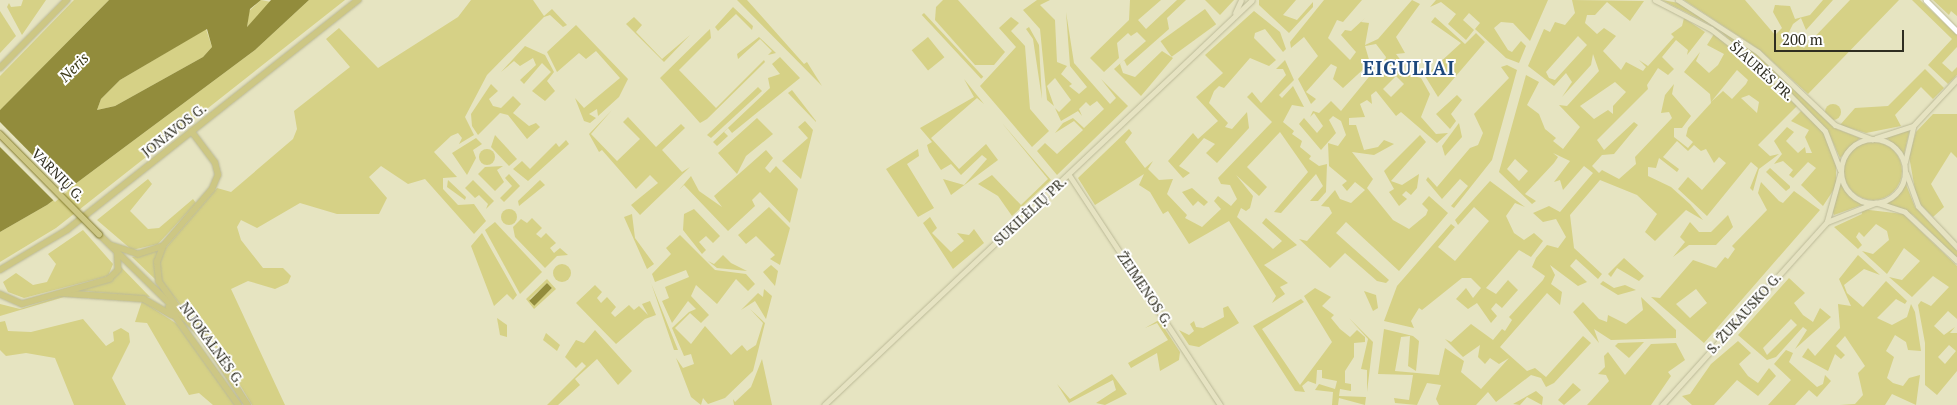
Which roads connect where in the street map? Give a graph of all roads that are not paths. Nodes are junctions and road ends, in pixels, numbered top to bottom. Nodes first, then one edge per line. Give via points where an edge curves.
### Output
1 (67, 0) edge
2 (358, 0) edge
3 (1241, 0) edge
4 (1252, 0) edge
5 (1655, 0) edge
6 (1678, 0) edge
7 (1926, 0) edge
8 (1235, 14) junction
9 (1716, 21) junction
10 (1949, 21) junction
11 (1957, 25) edge
12 (1711, 29) junction
13 (1957, 31) edge
14 (0, 68) edge
15 (1957, 80) edge
16 (1912, 126) junction
17 (192, 132) junction
18 (0, 134) edge
19 (1873, 139) junction
20 (1905, 168) junction
21 (1840, 171) junction
22 (1069, 174) junction
23 (1876, 203) junction
24 (1827, 222) junction
25 (99, 234) joint
26 (108, 244) junction
27 (163, 246) junction
28 (1957, 247) edge
29 (117, 253) junction
30 (1957, 262) edge
31 (0, 270) edge
32 (59, 293) junction
33 (0, 294) edge
34 (182, 319) junction
35 (239, 405) edge
36 (248, 405) edge
37 (824, 405) edge
38 (1220, 405) edge
39 (1662, 405) edge

1 - 14 main road
2 - 17 main road, JONAVOS G.
3 - 8 main road, SUKILĖLIŲ PR.
4 - 8 main road, SUKILĖLIŲ PR.
5 - 12 main road, ŠIAURĖS PR.
6 - 9 main road, ŠIAURĖS PR.
7 - 10 street
8 - 22 main road, SUKILĖLIŲ PR.
9 - 12 main road
9 - 19 main road, ŠIAURĖS PR. via 1758,52 1835,126
10 - 11 street
10 - 13 street
12 - 21 main road, ŠIAURĖS PR. via 1757,64 1825,131
15 - 16 main road
16 - 19 main road
16 - 20 main road
17 - 27 main road via 216,163 217,181
17 - 31 main road, JONAVOS G. via 67,230
18 - 25 main road, VARNIŲ G., bridge
19 - 20 main road via 1892,145
19 - 21 main road via 1852,146
20 - 23 main road via 1897,191
20 - 28 main road via 1918,206
21 - 23 main road via 1849,192
21 - 24 main road, S. ŽUKAUSKO G.
22 - 37 main road, SUKILĖLIŲ PR.
22 - 38 main road, ŽEIMENOS G.
23 - 24 main road, S. ŽUKAUSKO G.
23 - 30 main road via 1905,212
24 - 39 main road, S. ŽUKAUSKO G.
25 - 26 main road, NUOKALNĖS G.
26 - 27 main road via 138,254
26 - 29 main road, NUOKALNĖS G.
27 - 34 main road via 156,274
29 - 32 main road via 118,270 113,278
29 - 34 main road, NUOKALNĖS G.
32 - 33 main road via 18,304
32 - 34 main road via 149,301
34 - 35 main road, NUOKALNĖS G.
34 - 36 main road, NUOKALNĖS G. via 220,359

